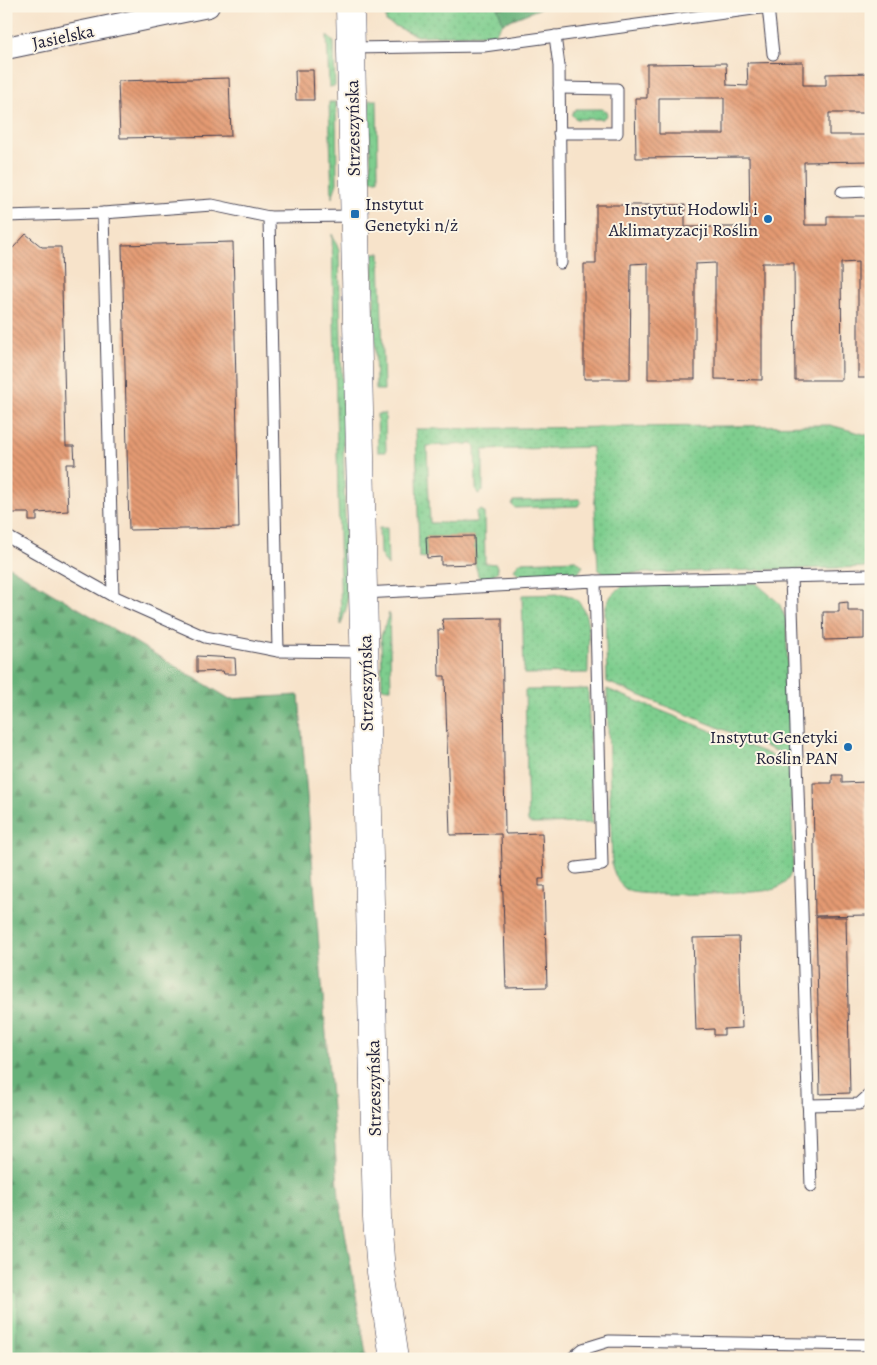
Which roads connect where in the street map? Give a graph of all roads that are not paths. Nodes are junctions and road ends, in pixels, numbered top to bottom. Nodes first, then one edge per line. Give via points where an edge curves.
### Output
1 (208, 6) edge
2 (350, 6) edge
3 (784, 6) edge
4 (768, 7) edge
5 (555, 36) junction
6 (6, 48) edge
7 (351, 48) junction
8 (773, 54) dead end
9 (559, 88) junction
10 (559, 133) junction
11 (871, 191) edge
12 (842, 192) dead end
13 (103, 213) junction
14 (6, 216) edge
15 (355, 216) junction
16 (269, 217) junction
17 (561, 263) dead end
18 (6, 536) edge
19 (871, 575) edge
20 (791, 577) junction
21 (595, 581) junction
22 (364, 593) junction
23 (113, 596) junction
24 (278, 651) junction
25 (365, 652) junction
26 (576, 868) dead end
27 (871, 1093) edge
28 (808, 1105) junction
29 (811, 1186) dead end
30 (871, 1345) edge
31 (394, 1359) edge
32 (571, 1359) edge

1 - 6 street, Jasielska
2 - 7 street, Strzeszyńska
3 - 4 lane
4 - 5 lane
4 - 8 lane
5 - 7 lane via 484,46
5 - 9 lane
7 - 15 street, Strzeszyńska
9 - 10 lane
9 - 10 lane via 617,89 616,133
10 - 17 lane
11 - 12 lane
13 - 14 lane
13 - 16 lane via 212,205
13 - 23 lane
15 - 16 lane
15 - 22 street, Strzeszyńska
16 - 24 lane
18 - 23 lane
19 - 20 lane
20 - 21 lane
20 - 28 lane
21 - 22 lane
21 - 26 lane via 602,865
22 - 25 street, Strzeszyńska
23 - 24 lane via 205,637
24 - 25 lane
25 - 31 street, Strzeszyńska via 377,1218
27 - 28 lane via 860,1104
28 - 29 lane
30 - 32 lane via 608,1341 583,1349

